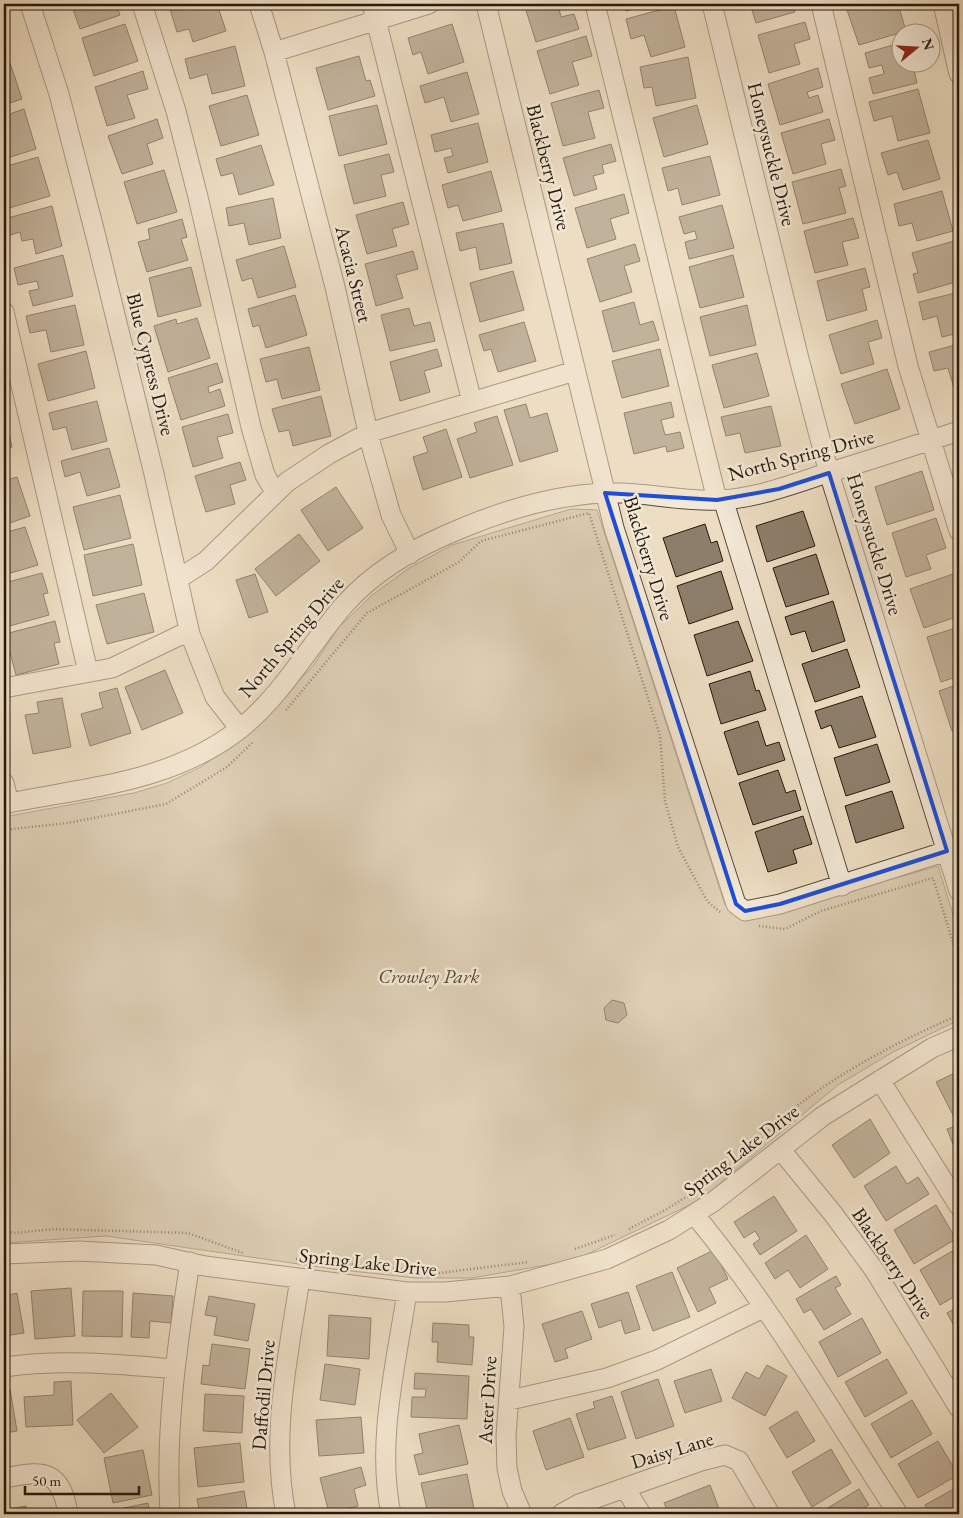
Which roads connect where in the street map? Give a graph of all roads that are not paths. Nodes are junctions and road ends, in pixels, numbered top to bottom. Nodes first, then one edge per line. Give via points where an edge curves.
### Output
1 (30, 4) edge
2 (142, 4) edge
3 (259, 4) edge
4 (429, 4) edge
5 (486, 4) edge
6 (595, 4) edge
7 (712, 4) edge
8 (821, 4) edge
9 (943, 4) edge
10 (375, 12) edge
11 (274, 52) junction
12 (959, 74) edge
13 (4, 312) edge
14 (575, 371) junction
15 (472, 402) junction
16 (959, 431) edge
17 (368, 433) junction
18 (931, 440) junction
19 (829, 473) junction
20 (275, 492) junction
21 (605, 493) junction
22 (720, 500) junction
23 (959, 530) edge
24 (410, 554) junction
25 (178, 579) junction
26 (189, 631) junction
27 (88, 672) junction
28 (4, 688) edge
29 (240, 729) junction
30 (4, 783) edge
31 (6, 804) edge
32 (947, 851) junction
33 (842, 886) junction
34 (959, 891) edge
35 (959, 1036) edge
36 (880, 1080) junction
37 (781, 1150) junction
38 (959, 1206) edge
39 (694, 1214) junction
40 (4, 1254) edge
41 (190, 1262) junction
42 (300, 1279) junction
43 (510, 1286) junction
44 (407, 1292) junction
45 (763, 1308) junction
46 (4, 1368) edge
47 (174, 1369) junction
48 (510, 1400) junction
49 (959, 1408) edge
50 (4, 1478) edge
51 (625, 1488) junction
52 (66, 1507) edge
53 (170, 1514) edge
54 (286, 1514) edge
55 (391, 1514) edge
56 (522, 1514) edge
57 (561, 1514) edge
58 (641, 1514) edge
59 (770, 1514) edge
60 (898, 1514) edge

1 - 25 street, Blue Cypress Drive via 59,94 96,237
2 - 20 street via 176,111 251,427 265,475
3 - 11 street, Acacia Street
4 - 10 street
5 - 14 street, Blackberry Drive
6 - 22 street
7 - 19 street, Honeysuckle Drive
8 - 18 street via 908,366
9 - 12 street
10 - 11 street
10 - 15 street
11 - 17 street, Acacia Street via 335,287
13 - 27 street
14 - 15 street
14 - 21 street, Blackberry Drive
15 - 17 street
16 - 18 street, North Spring Drive
17 - 20 street via 329,454
17 - 24 street, Acacia Street via 391,516
18 - 19 street, North Spring Drive
18 - 23 street
19 - 22 street, North Spring Drive via 779,489
19 - 32 street, Honeysuckle Drive
20 - 25 street via 206,561
21 - 22 street, North Spring Drive
21 - 24 street, North Spring Drive via 526,506 459,529
21 - 33 street, Blackberry Drive via 736,904 746,911 756,910
22 - 33 street
24 - 29 street, North Spring Drive via 382,570 345,604 273,698
25 - 26 street, Blue Cypress Drive
26 - 27 street via 124,663
26 - 29 street, Blue Cypress Drive via 215,697
27 - 28 street
29 - 31 street, North Spring Drive via 183,764 137,779
30 - 31 street
32 - 33 street, Blackberry Drive
32 - 34 street, Honeysuckle Drive
35 - 36 street, Spring Lake Drive via 932,1048
36 - 37 street, Spring Lake Drive via 823,1116
36 - 38 street
37 - 39 street, Spring Lake Drive
37 - 49 street, Blackberry Drive via 874,1271
39 - 43 street, Spring Lake Drive via 669,1230 607,1259
39 - 45 street via 723,1249
40 - 41 street, Spring Lake Drive via 79,1251 156,1255
41 - 42 street, Spring Lake Drive
41 - 47 street
42 - 44 street, Spring Lake Drive
42 - 54 street, Daffodil Drive via 279,1437 280,1487
43 - 44 street, Spring Lake Drive
43 - 48 street, Aster Drive via 514,1327
44 - 55 street via 387,1427 385,1485
45 - 48 street via 657,1360 607,1378
45 - 60 street
46 - 47 street via 51,1362 88,1362
47 - 53 street via 170,1417
48 - 56 street, Aster Drive via 507,1468
50 - 52 street via 32,1472 48,1475 62,1489
51 - 57 street, Daisy Lane
51 - 58 street
51 - 59 street, Daisy Lane via 726,1455 739,1461

